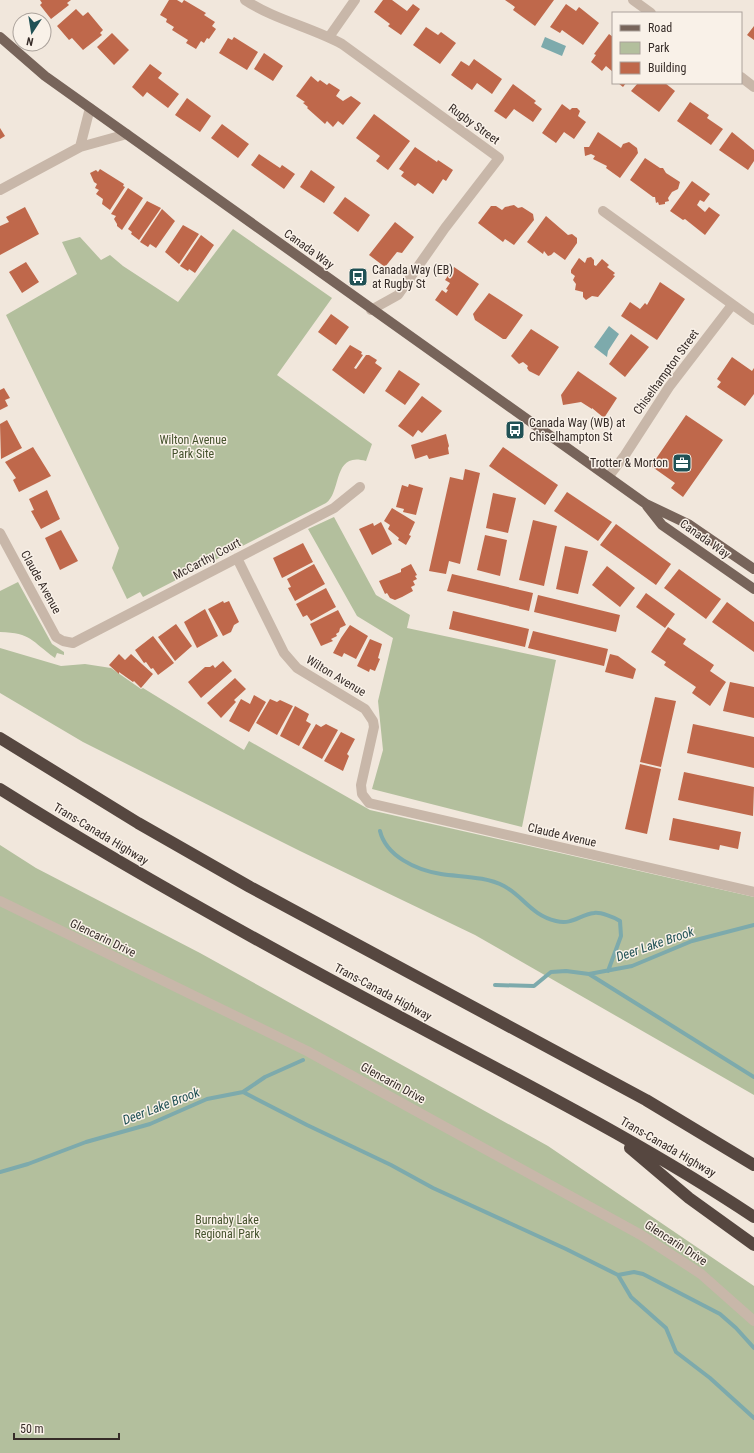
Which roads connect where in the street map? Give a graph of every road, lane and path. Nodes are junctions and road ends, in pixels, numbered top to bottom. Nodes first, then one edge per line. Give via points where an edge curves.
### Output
1 (245, 0) edge
2 (355, 0) edge
3 (633, 0) edge
4 (650, 12) edge
5 (0, 37) edge
6 (329, 37) junction
7 (742, 78) edge
8 (754, 87) edge
9 (90, 108) junction
10 (127, 134) junction
11 (80, 147) junction
12 (0, 190) edge
13 (604, 211) dead end
14 (732, 305) junction
15 (371, 310) junction
16 (754, 320) edge
17 (609, 476) junction
18 (360, 487) dead end
19 (646, 504) junction
20 (0, 533) edge
21 (237, 558) junction
22 (754, 568) edge
23 (754, 589) edge
24 (62, 641) joint
25 (0, 738) edge
26 (0, 789) edge
27 (366, 800) joint
28 (754, 892) edge
29 (0, 901) edge
30 (608, 1128) junction
31 (741, 1156) junction
32 (754, 1162) edge
33 (754, 1165) edge
34 (754, 1217) edge
35 (754, 1245) edge
36 (754, 1321) edge

1 - 6 street, Rugby Street via 263,11
2 - 6 street
3 - 4 street
5 - 9 main road, Canada Way via 45,76
6 - 15 street, Rugby Street via 499,158 398,295
7 - 8 street
9 - 10 main road, Canada Way
9 - 11 street
10 - 11 street
10 - 15 main road, Canada Way
11 - 12 street
13 - 14 street
14 - 16 street
14 - 17 street, Chiselhampton Street via 669,387
15 - 17 main road, Canada Way
17 - 19 main road, Canada Way
18 - 21 street, McCarthy Court via 334,508
19 - 22 main road, Canada Way via 688,524
19 - 23 main road, Canada Way via 662,525
20 - 24 street, Claude Avenue via 56,637
21 - 24 street, McCarthy Court via 77,642
21 - 27 street, Wilton Avenue via 284,653 297,668 365,709 373,721 374,727 361,785
25 - 31 highway via 138,823 250,887 646,1100
26 - 30 highway, Trans-Canada Highway via 120,863 221,920
27 - 28 street, Claude Avenue via 374,805
29 - 36 street, Glencarin Drive via 307,1051 641,1235 701,1274
30 - 34 highway, Trans-Canada Highway via 708,1186
30 - 35 highway via 689,1198
31 - 32 highway
31 - 33 highway

